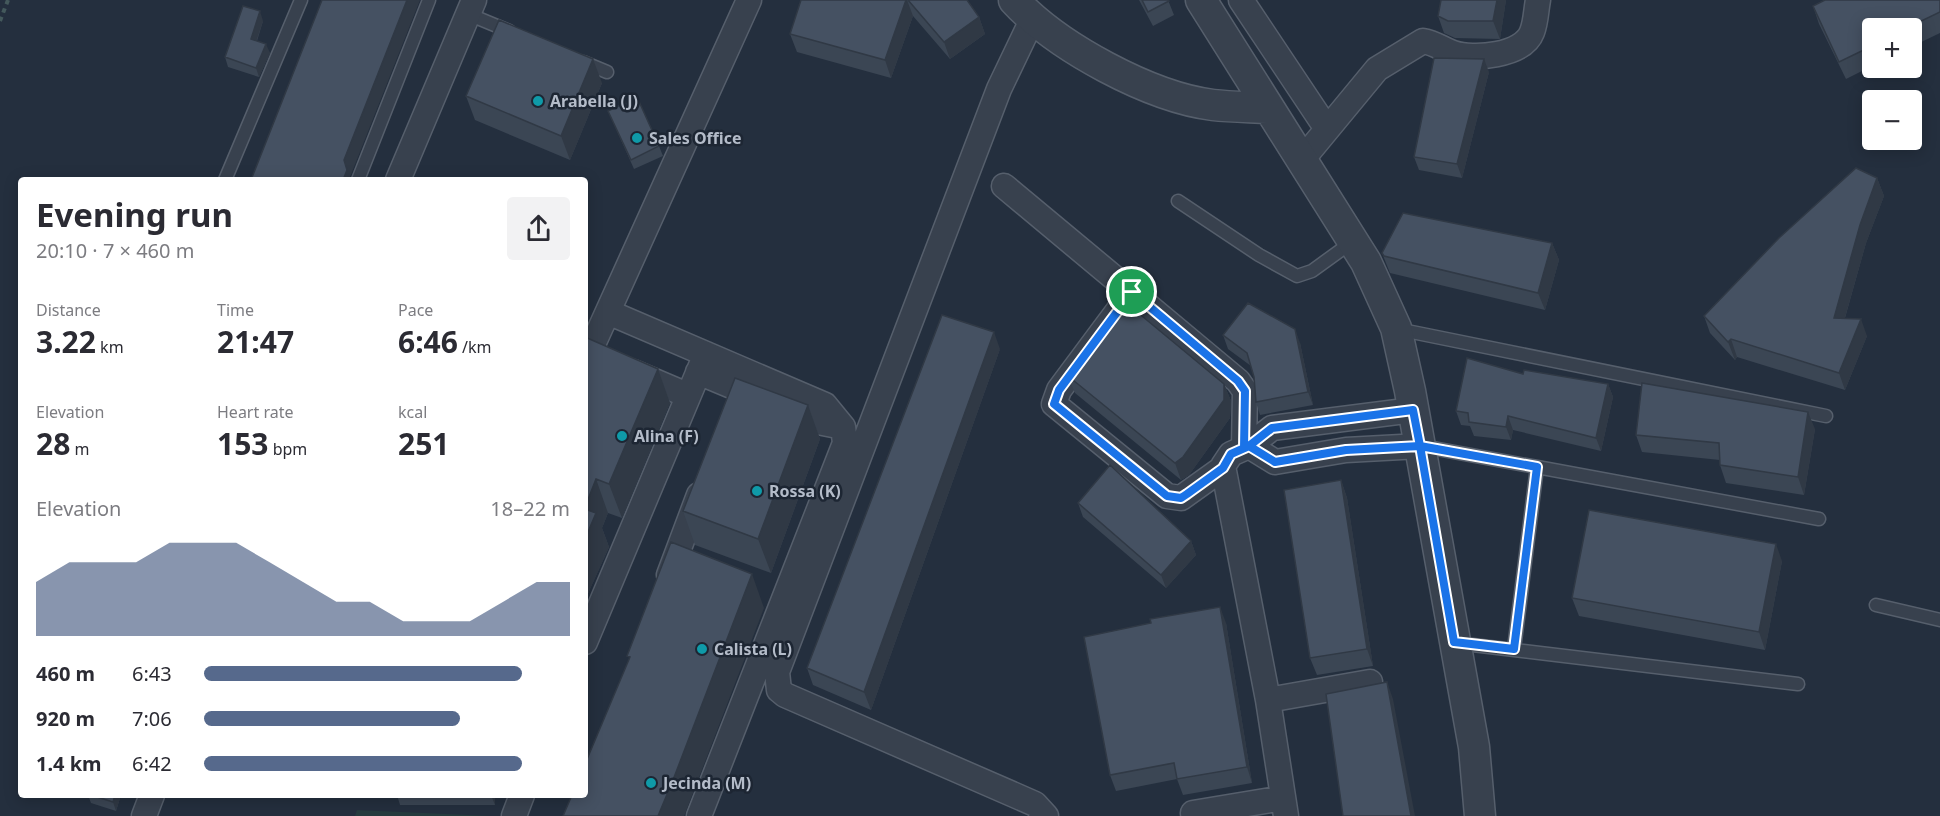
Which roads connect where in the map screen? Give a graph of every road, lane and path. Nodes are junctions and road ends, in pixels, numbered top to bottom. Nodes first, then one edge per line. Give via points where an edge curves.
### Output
1 (8, 0) edge
2 (301, 0) edge
3 (429, 0) edge
4 (749, 0) edge
5 (1201, 0) edge
6 (1241, 0) edge
7 (1538, 0) edge
8 (471, 7) edge
9 (1023, 10) edge
10 (0, 21) edge
11 (525, 38) edge
12 (566, 55) edge
13 (607, 72) dead end
14 (1268, 108) junction
15 (1328, 129) junction
16 (1301, 161) junction
17 (226, 177) edge
18 (359, 177) edge
19 (399, 177) edge
20 (1004, 186) dead end
21 (1178, 201) dead end
22 (1353, 242) junction
23 (1132, 292) junction
24 (608, 312) junction
25 (1396, 328) junction
26 (588, 355) edge
27 (588, 357) edge
28 (702, 363) junction
29 (740, 390) junction
30 (687, 395) junction
31 (1413, 410) junction
32 (732, 412) edge
33 (1826, 416) dead end
34 (843, 426) junction
35 (1420, 446) junction
36 (1246, 447) junction
37 (1537, 467) junction
38 (1223, 468) junction
39 (706, 479) edge
40 (1819, 519) dead end
41 (658, 602) edge
42 (1876, 605) dead end
43 (1940, 620) edge
44 (588, 635) edge
45 (1454, 642) junction
46 (1514, 649) junction
47 (1370, 682) dead end
48 (1798, 684) dead end
49 (1268, 700) junction
50 (151, 798) edge
51 (521, 798) edge
52 (1284, 807) edge
53 (1193, 813) dead end
54 (144, 816) edge
55 (514, 816) edge
56 (699, 816) edge
57 (1046, 816) edge
58 (1480, 816) edge

1 - 10 path
2 - 17 lane
3 - 18 lane
4 - 24 street
5 - 14 street
6 - 15 street
7 - 15 street via 1532,33 1517,47 1487,57 1452,53 1423,41 1377,69
8 - 11 lane
8 - 19 street
9 - 14 street via 1094,60 1156,91 1212,105
9 - 57 street via 999,89 777,672 777,683 784,695 1035,804
12 - 13 lane
14 - 16 street
15 - 16 street
16 - 22 street
20 - 23 street
21 - 22 lane via 1297,276 1312,271
22 - 25 street
23 - 36 street via 1238,381 1245,391
23 - 38 street via 1059,390 1054,404 1167,496 1181,498
24 - 26 street
24 - 28 street
25 - 31 street
25 - 33 lane
27 - 30 street
28 - 29 street
28 - 30 street
28 - 34 street via 825,405
29 - 32 street
29 - 34 street via 818,422
30 - 44 street
31 - 35 street
31 - 36 street via 1272,428
34 - 56 street via 846,442
35 - 36 street via 1346,450 1275,462
35 - 37 lane
35 - 45 street
36 - 38 street via 1231,454
37 - 40 lane
37 - 46 lane
38 - 49 street
39 - 41 street
42 - 43 lane
45 - 46 lane
45 - 58 street via 1474,747
46 - 48 lane
47 - 49 street
49 - 52 street
50 - 54 street
51 - 55 street
52 - 53 street

